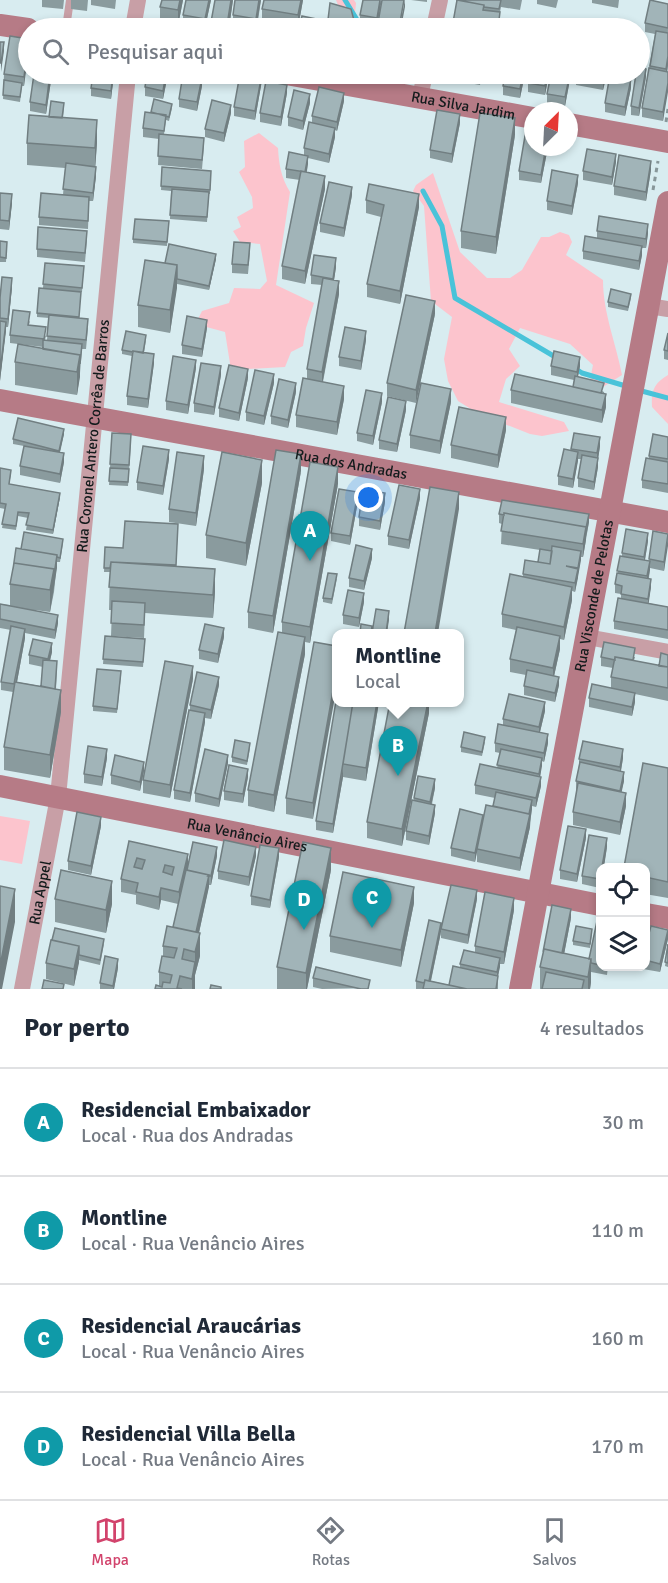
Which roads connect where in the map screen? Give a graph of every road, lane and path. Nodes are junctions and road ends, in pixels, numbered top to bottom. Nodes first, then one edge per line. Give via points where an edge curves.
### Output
1 (70, 0) edge
2 (138, 0) edge
3 (440, 0) edge
4 (67, 18) edge
5 (135, 18) edge
6 (436, 18) edge
7 (0, 24) edge
8 (18, 27) edge
9 (127, 84) edge
10 (344, 84) edge
11 (423, 84) edge
12 (420, 97) junction
13 (668, 109) edge
14 (524, 116) edge
15 (578, 126) edge
16 (664, 141) edge
17 (660, 199) edge
18 (659, 308) edge
19 (0, 400) edge
20 (96, 417) junction
21 (610, 512) junction
22 (668, 522) edge
23 (587, 637) junction
24 (668, 652) edge
25 (0, 786) edge
26 (58, 797) junction
27 (538, 893) junction
28 (596, 904) edge
29 (650, 915) edge
30 (668, 918) edge
31 (22, 989) edge
32 (520, 989) edge

1 - 4 lane
2 - 5 street
3 - 6 street
7 - 8 street
9 - 20 street, Rua Coronel Antero Corrêa de Barros
10 - 12 street, Rua Silva Jardim
11 - 12 street
12 - 14 street, Rua Silva Jardim
13 - 16 path
15 - 16 street
16 - 17 path
17 - 18 street, Rua Visconde de Pelotas
18 - 21 street, Rua Visconde de Pelotas
19 - 20 street, Rua dos Andradas
20 - 21 street, Rua dos Andradas
20 - 26 street, Rua Coronel Antero Corrêa de Barros
21 - 22 street, Rua dos Andradas
21 - 23 street, Rua Visconde de Pelotas
23 - 24 street
23 - 27 street, Rua Visconde de Pelotas
25 - 26 street, Rua Venâncio Aires
26 - 27 street, Rua Venâncio Aires
26 - 31 street, Rua Appel
27 - 28 street, Rua Venâncio Aires
27 - 32 street, Rua Visconde de Pelotas
29 - 30 street

